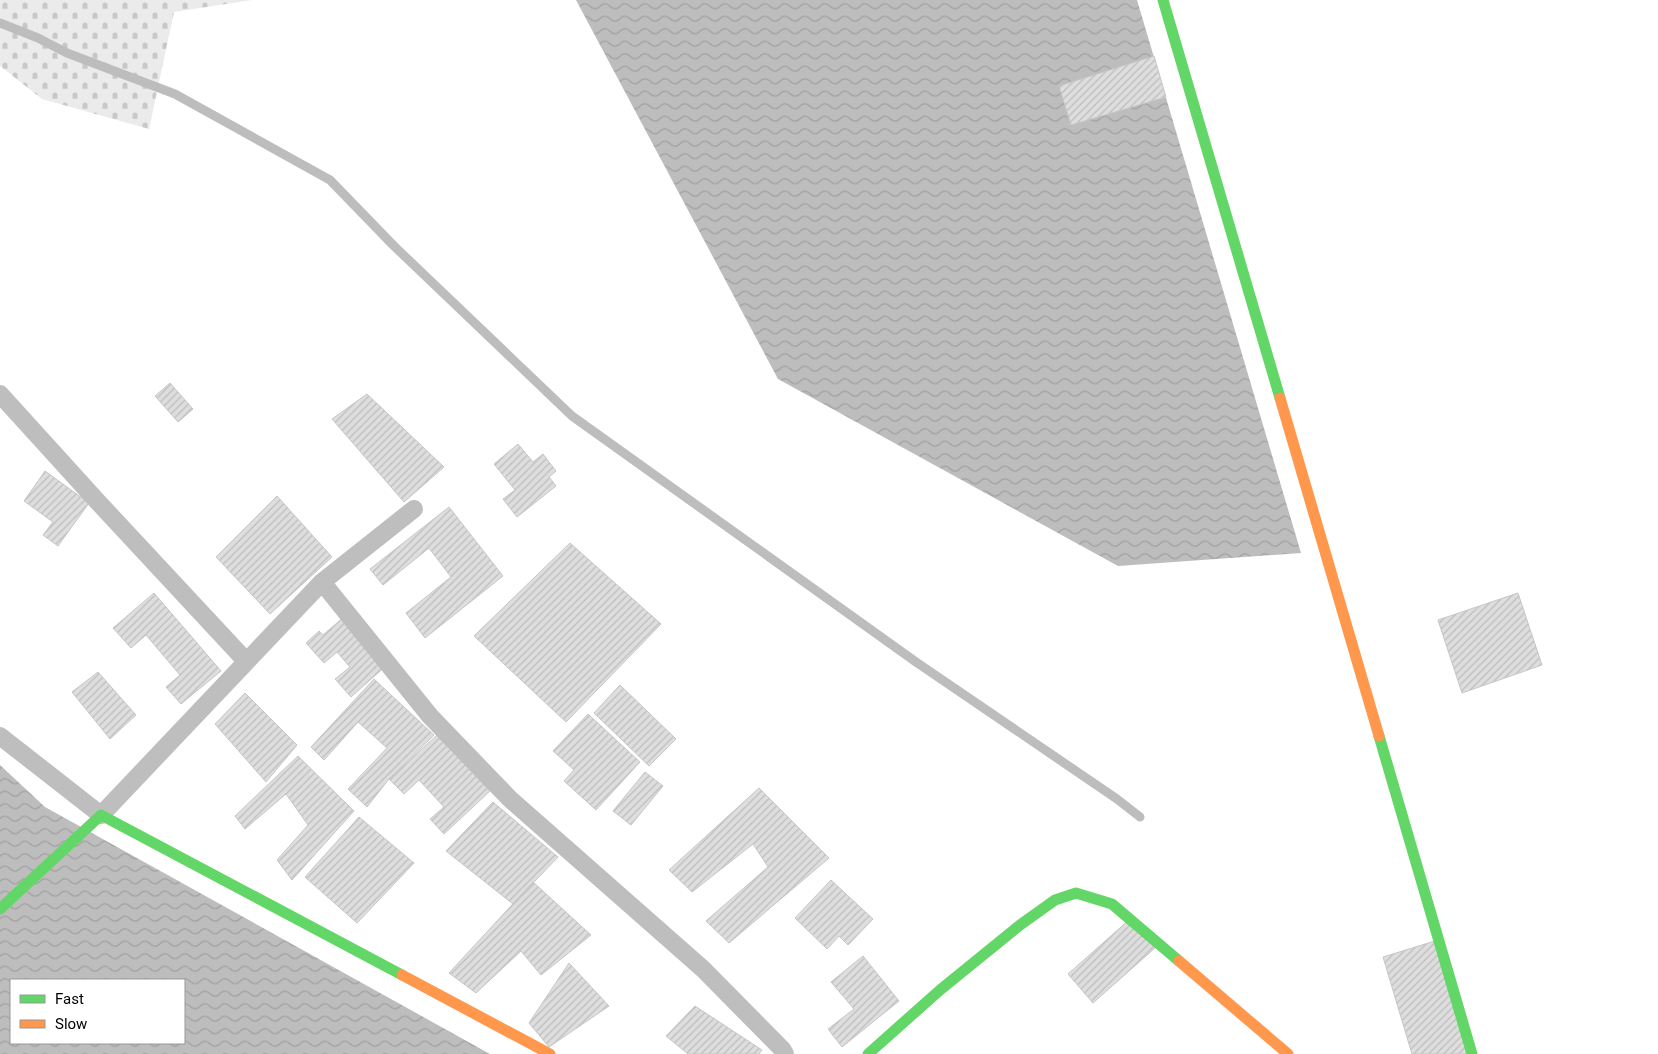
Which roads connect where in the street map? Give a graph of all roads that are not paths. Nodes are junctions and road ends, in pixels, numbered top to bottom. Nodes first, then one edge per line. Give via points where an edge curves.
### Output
1 (1163, 0) edge
2 (0, 394) edge
3 (414, 509) dead end
4 (322, 582) junction
5 (246, 662) junction
6 (0, 736) edge
7 (101, 814) junction
8 (0, 909) edge
9 (550, 1054) edge
10 (785, 1054) edge
11 (868, 1054) edge
12 (1288, 1054) edge
13 (1472, 1054) edge

1 - 13 street
2 - 5 lane
3 - 4 lane
4 - 5 lane
4 - 10 lane via 430,716 510,799 703,969
5 - 7 lane
6 - 7 lane
7 - 8 street
7 - 9 street
11 - 12 street via 940,990 1020,926 1056,900 1076,893 1112,904

